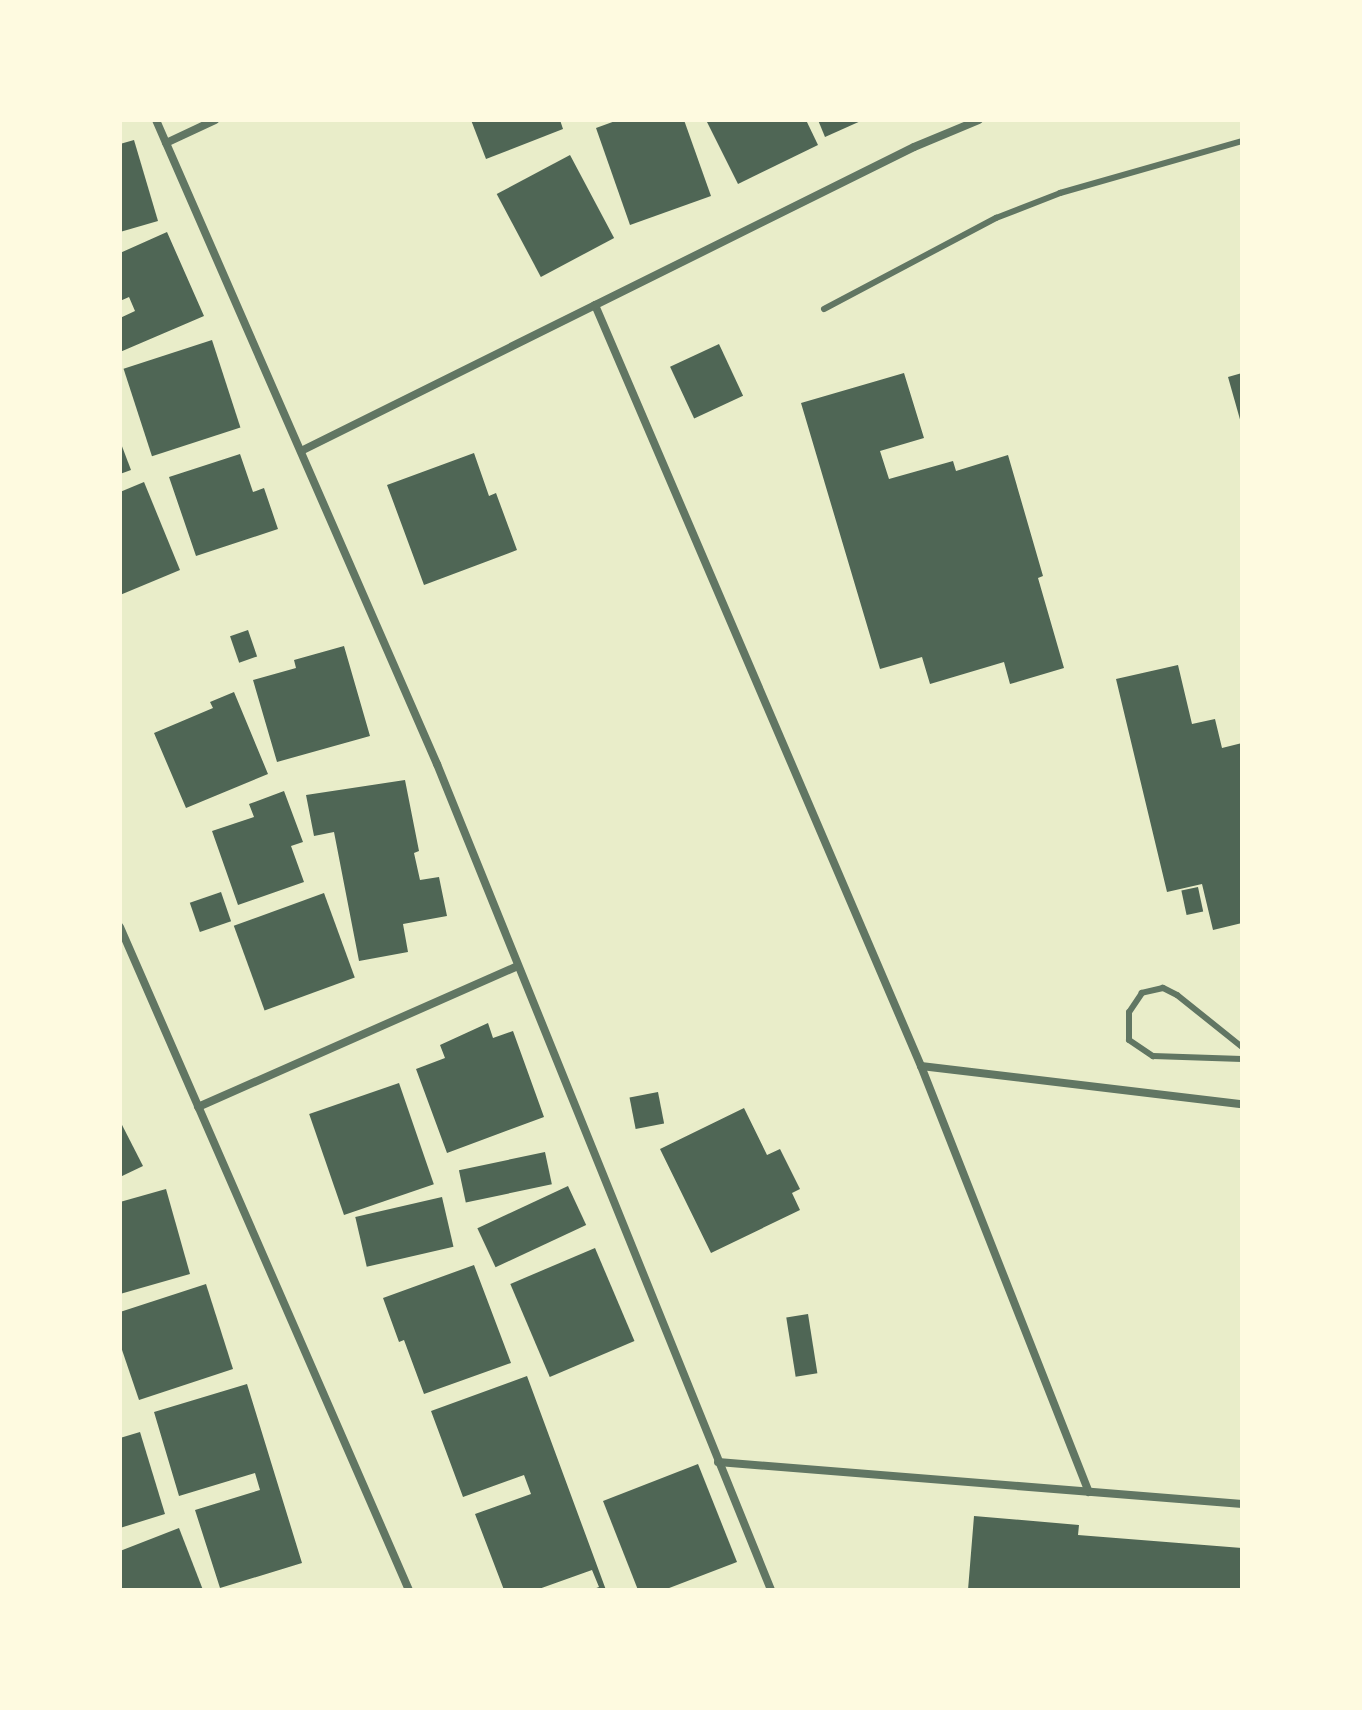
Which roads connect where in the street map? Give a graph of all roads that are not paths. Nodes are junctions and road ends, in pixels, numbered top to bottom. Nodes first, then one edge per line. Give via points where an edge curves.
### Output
1 (156, 120) edge
2 (215, 120) edge
3 (979, 120) edge
4 (1242, 141) edge
5 (166, 143) junction
6 (595, 305) junction
7 (824, 309) dead end
8 (301, 451) junction
9 (120, 927) edge
10 (516, 967) junction
11 (1242, 1047) edge
12 (1242, 1059) edge
13 (921, 1066) junction
14 (1242, 1104) edge
15 (198, 1107) junction
16 (718, 1462) junction
17 (1089, 1492) junction
18 (1242, 1504) edge
19 (409, 1590) edge
20 (771, 1590) edge

1 - 5 street
2 - 5 street
3 - 6 street
4 - 7 lane via 1060,193 1009,213
5 - 8 street
6 - 8 street
6 - 13 street
8 - 10 street via 437,764
9 - 15 street
10 - 15 street
10 - 16 street
11 - 12 lane via 1163,988 1142,993 1129,1012 1129,1040 1153,1056
13 - 14 street
13 - 17 street
15 - 19 street
16 - 17 street
16 - 20 street
17 - 18 street

